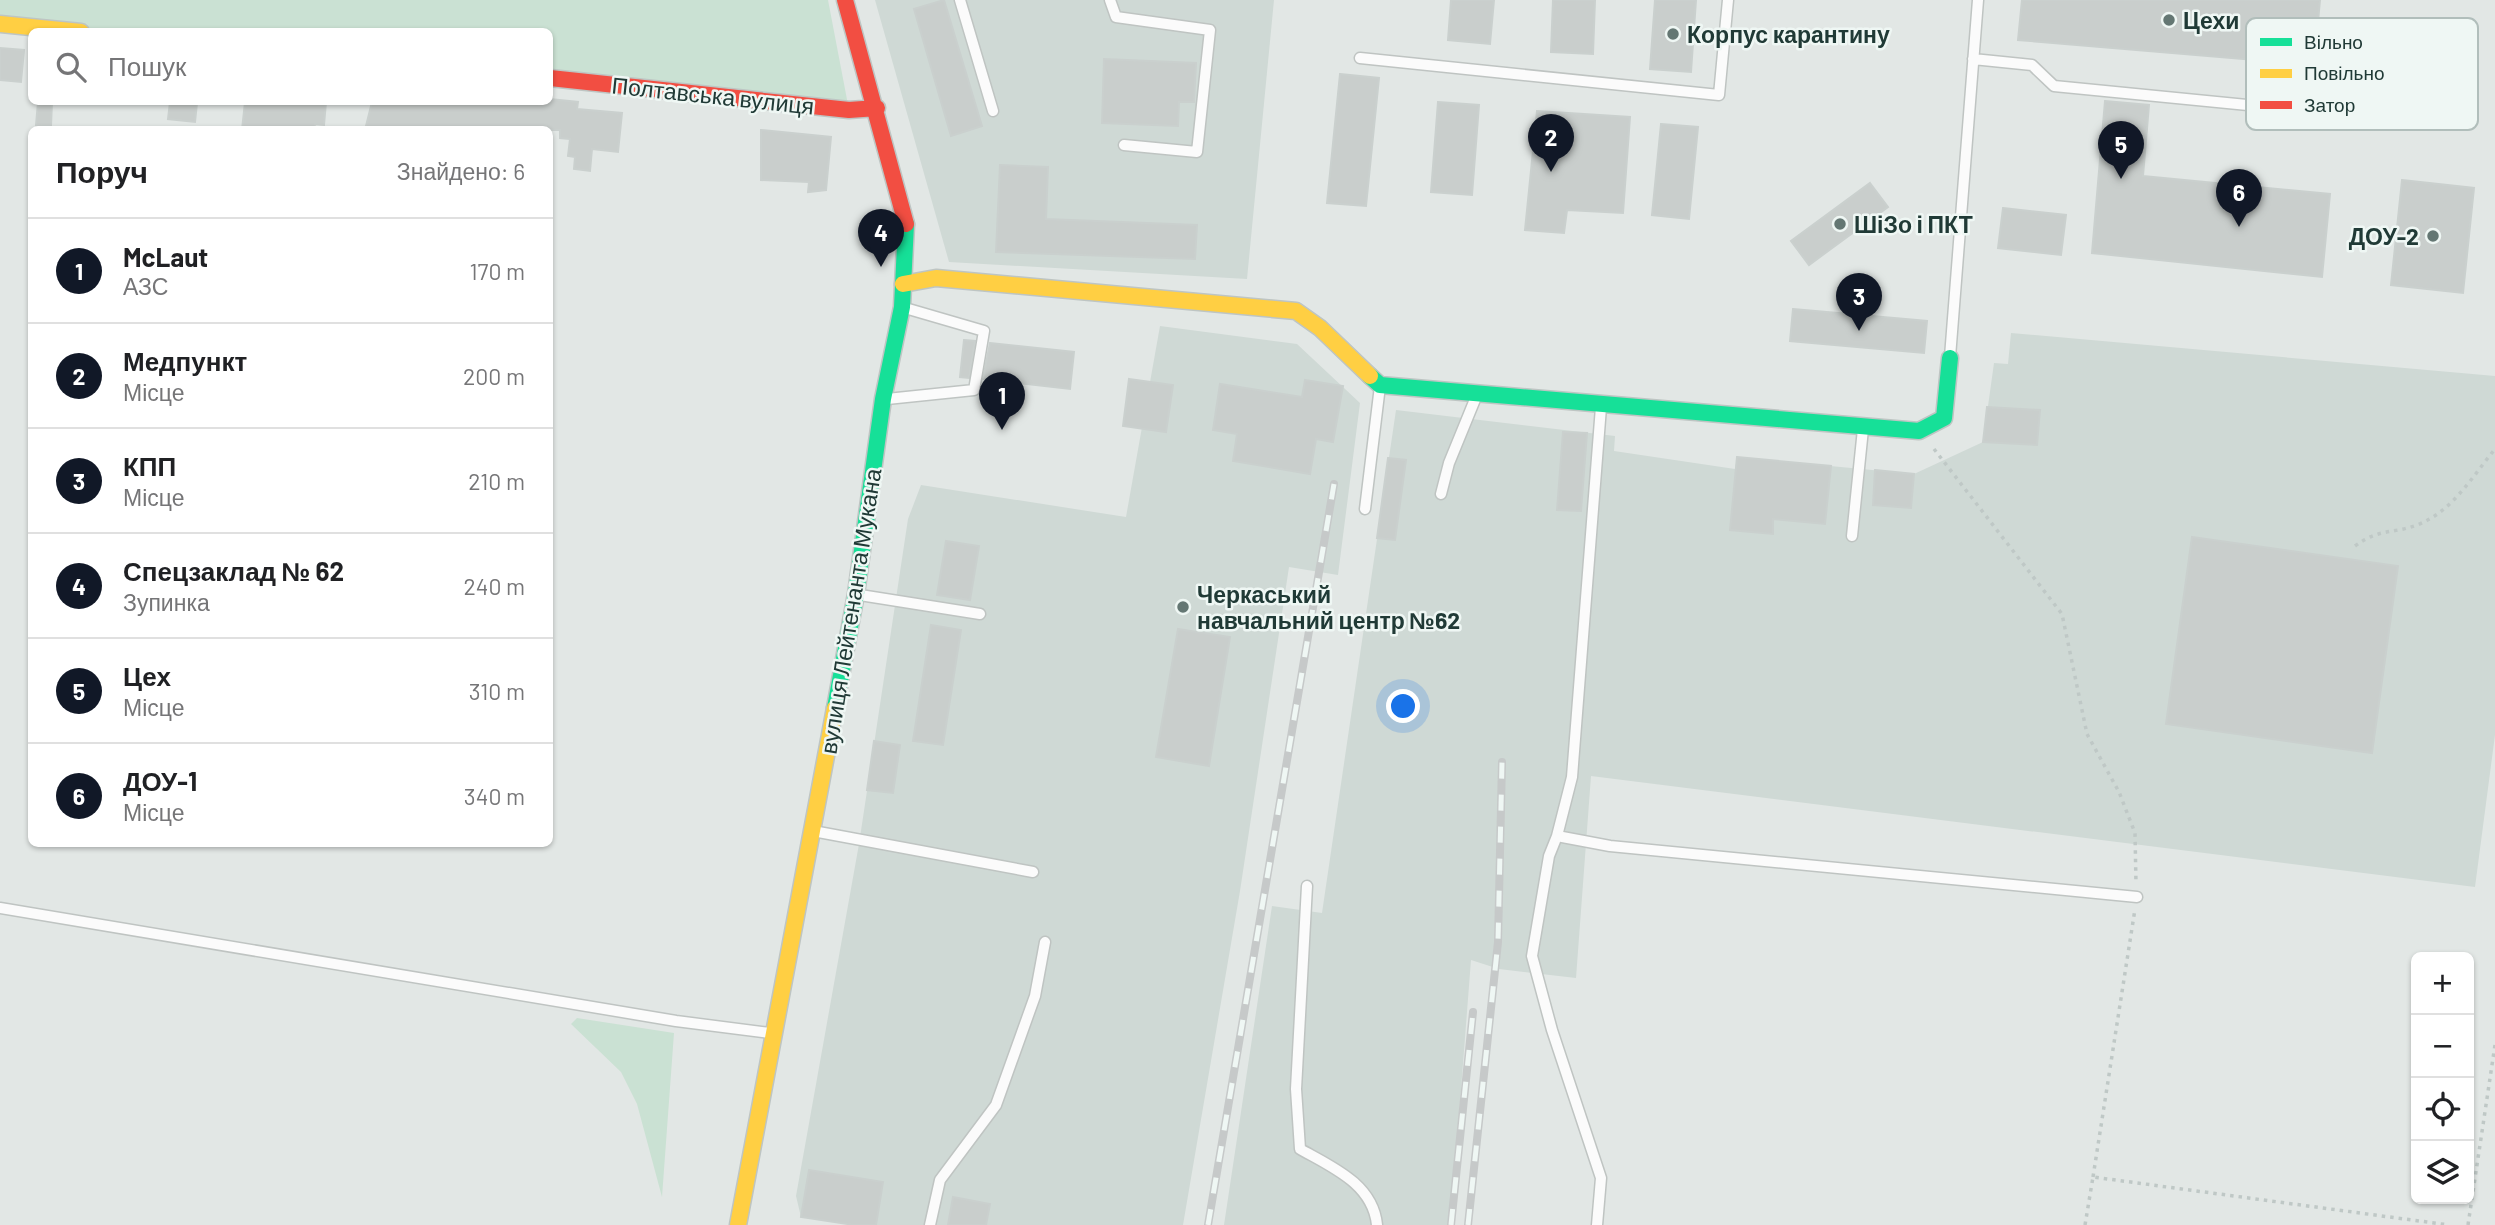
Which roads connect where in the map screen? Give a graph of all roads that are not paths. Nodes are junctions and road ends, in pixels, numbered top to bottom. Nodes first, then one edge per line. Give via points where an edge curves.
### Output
1 (845, 0) edge
2 (960, 0) edge
3 (1110, 0) edge
4 (1728, 0) edge
5 (1978, 0) edge
6 (0, 24) edge
7 (40, 28) edge
8 (1360, 58) dead end
9 (1973, 59) junction
10 (553, 78) edge
11 (2246, 105) edge
12 (877, 108) junction
13 (993, 111) dead end
14 (1124, 145) dead end
15 (903, 284) junction
16 (902, 307) junction
17 (1950, 358) joint
18 (1380, 385) junction
19 (1478, 393) junction
20 (883, 400) junction
21 (1601, 403) junction
22 (1864, 425) junction
23 (1441, 494) dead end
24 (1364, 509) dead end
25 (1852, 536) dead end
26 (856, 594) junction
27 (980, 614) dead end
28 (813, 831) junction
29 (1557, 836) junction
30 (1033, 872) dead end
31 (1307, 886) dead end
32 (2137, 897) road end
33 (0, 908) edge
34 (1045, 942) dead end
35 (773, 1034) junction
36 (738, 1225) edge
37 (930, 1225) edge
38 (1377, 1225) edge
39 (1597, 1225) edge

1 - 12 street, вулиця Лейтенанта Мукана
2 - 13 lane
3 - 14 lane via 1116,17 1210,30 1197,152
4 - 8 lane via 1719,95
5 - 9 lane
6 - 7 street
9 - 11 lane via 2032,65 2054,86
9 - 17 lane
10 - 12 street, Полтавська вулиця via 849,110
12 - 15 street, вулиця Лейтенанта Мукана via 906,222
15 - 16 street, вулиця Лейтенанта Мукана
15 - 18 street via 936,278 1296,311
16 - 20 street, вулиця Лейтенанта Мукана
16 - 20 lane via 984,331 974,390
17 - 22 street via 1944,418 1919,431
18 - 19 street
18 - 24 lane
19 - 21 street
19 - 23 lane
20 - 26 street, вулиця Лейтенанта Мукана
21 - 22 street
21 - 29 lane via 1572,777
22 - 25 lane
26 - 27 lane
26 - 28 street, вулиця Лейтенанта Мукана
28 - 30 lane
28 - 35 street, вулиця Лейтенанта Мукана
29 - 32 lane via 1610,846
29 - 39 lane via 1549,856 1532,956 1601,1178
31 - 38 lane via 1296,1088 1300,1149 1352,1178 1375,1212
33 - 35 lane
34 - 37 lane via 1035,996 996,1105 940,1180
35 - 36 street, вулиця Лейтенанта Мукана

